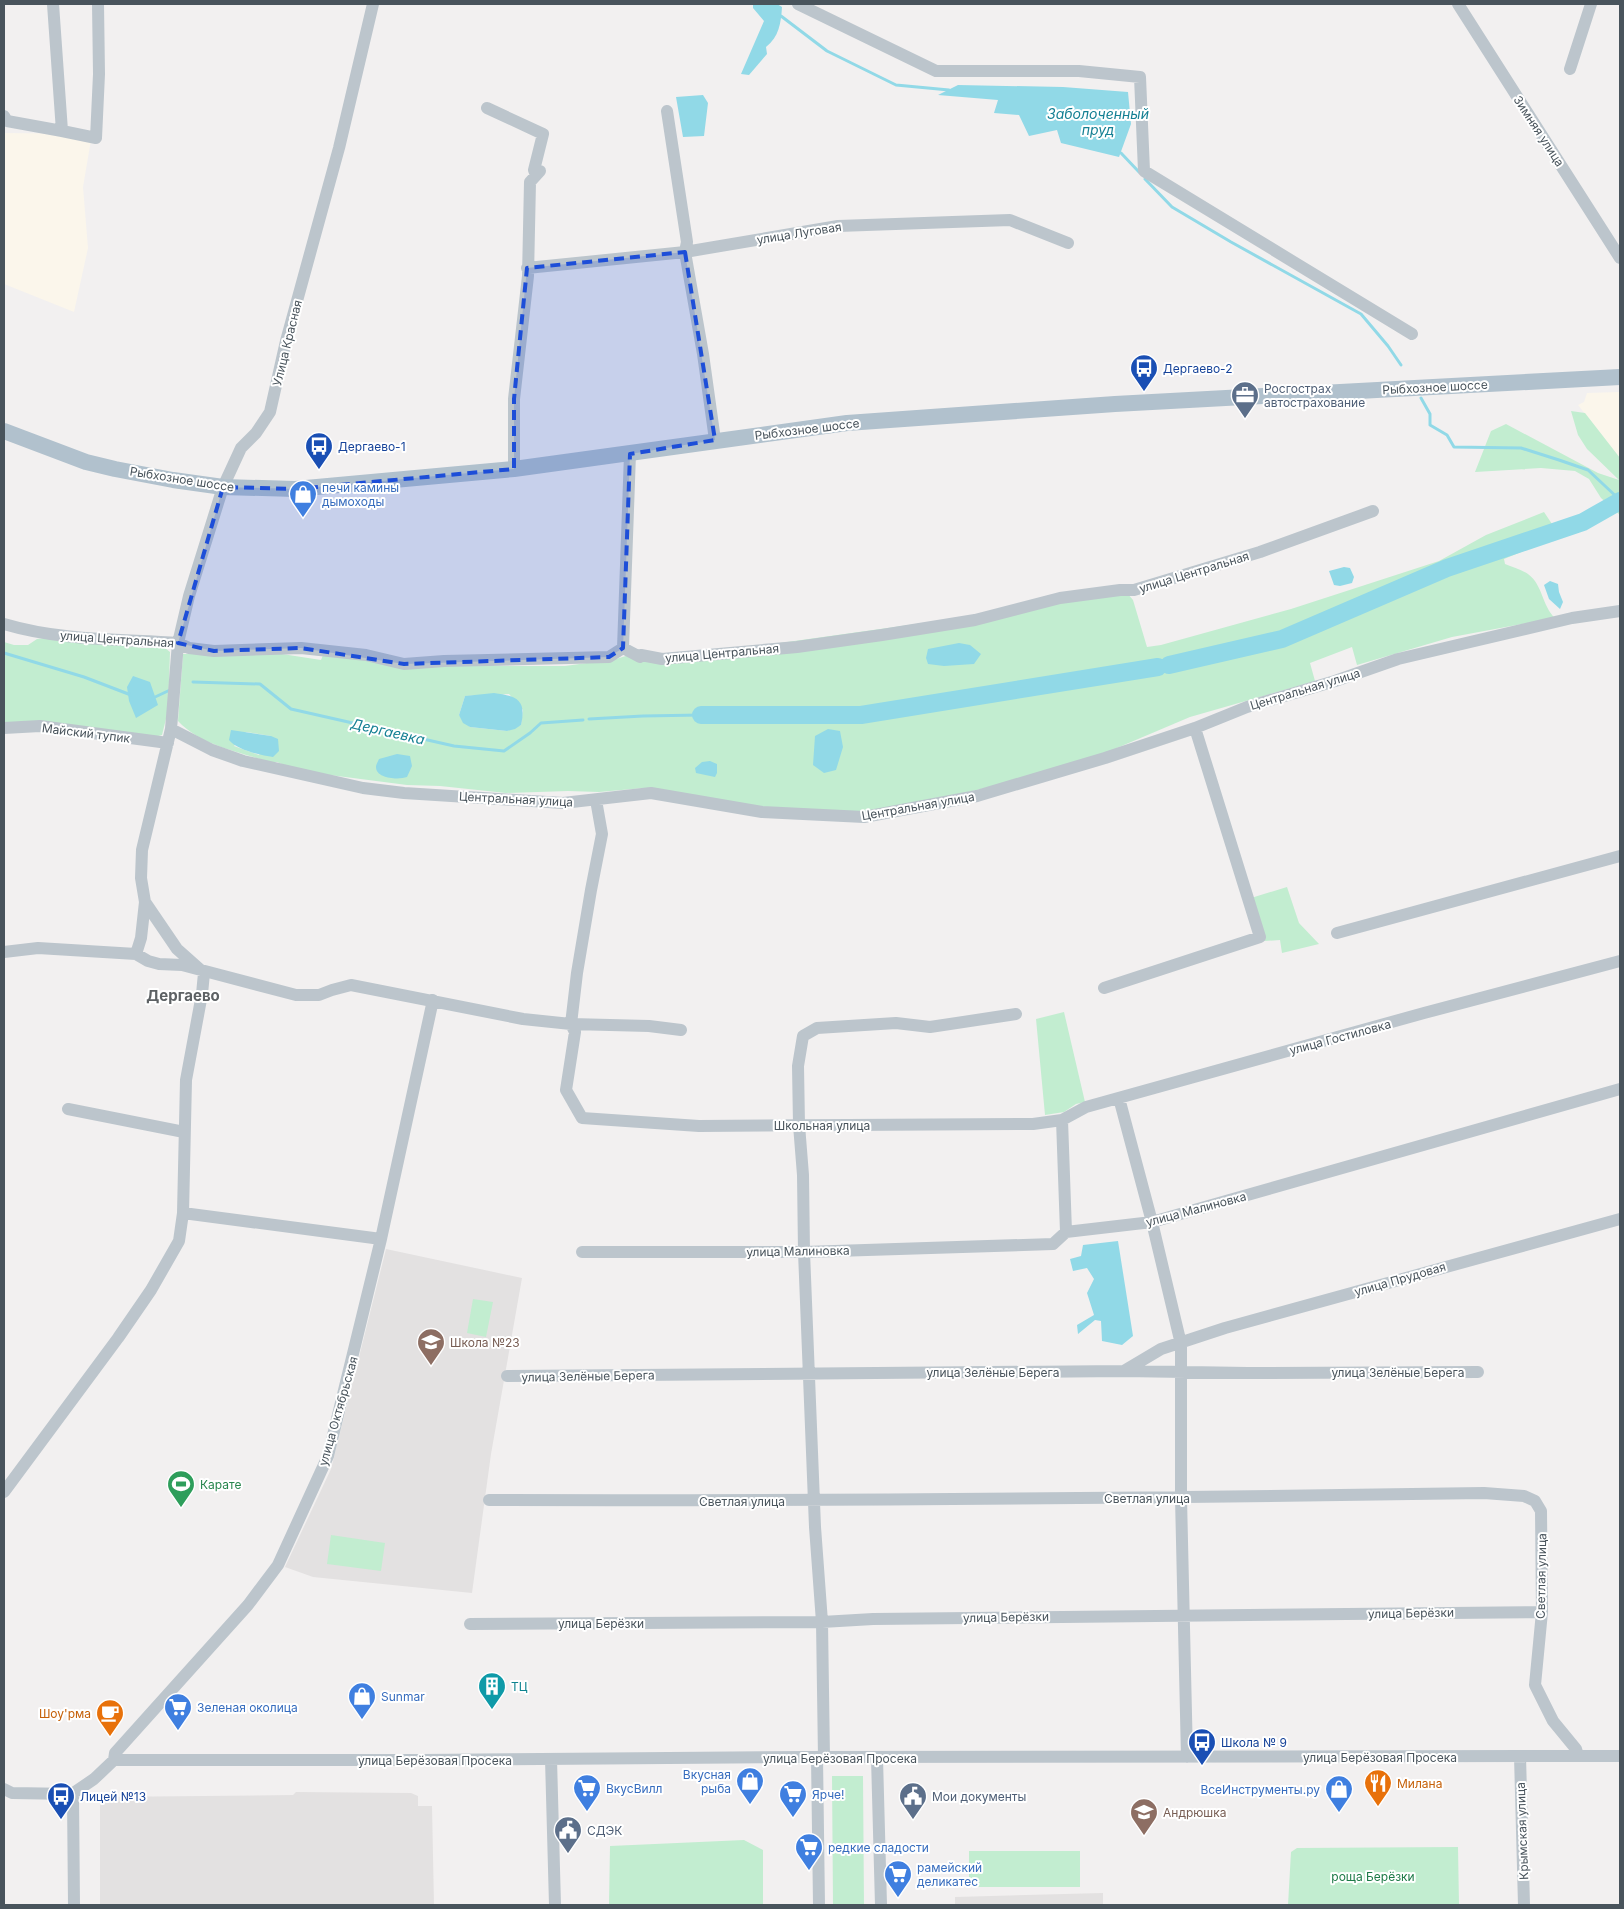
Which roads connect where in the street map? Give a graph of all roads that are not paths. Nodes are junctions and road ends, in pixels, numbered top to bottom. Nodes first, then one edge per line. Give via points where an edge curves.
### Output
1 (52, 4) edge
2 (98, 4) edge
3 (373, 4) edge
4 (798, 4) edge
5 (1458, 4) edge
6 (1591, 4) edge
7 (1570, 69) dead end
8 (487, 108) dead end
9 (666, 111) dead end
10 (4, 116) edge
11 (62, 131) junction
12 (1068, 243) dead end
13 (685, 252) junction
14 (1620, 258) edge
15 (527, 268) junction
16 (1412, 334) dead end
17 (1620, 377) edge
18 (4, 431) edge
19 (715, 440) junction
20 (630, 454) junction
21 (514, 469) junction
22 (223, 487) junction
23 (1373, 510) dead end
24 (1620, 611) edge
25 (4, 624) edge
26 (178, 643) junction
27 (624, 648) junction
28 (4, 728) edge
29 (1195, 728) junction
30 (171, 730) junction
31 (168, 743) junction
32 (596, 800) junction
33 (1620, 856) edge
34 (145, 902) junction
35 (1338, 933) dead end
36 (4, 952) edge
37 (136, 954) junction
38 (1620, 961) edge
39 (204, 973) junction
40 (1104, 988) dead end
41 (433, 1000) junction
42 (1016, 1014) dead end
43 (570, 1024) junction
44 (682, 1030) dead end
45 (1620, 1089) edge
46 (1119, 1098) junction
47 (68, 1109) dead end
48 (1062, 1120) junction
49 (799, 1125) junction
50 (184, 1132) junction
51 (183, 1213) junction
52 (1620, 1219) edge
53 (1152, 1222) junction
54 (1066, 1232) junction
55 (381, 1239) junction
56 (582, 1252) dead end
57 (804, 1252) junction
58 (1181, 1344) junction
59 (1124, 1371) junction
60 (1181, 1371) junction
61 (1478, 1372) dead end
62 (809, 1373) junction
63 (507, 1376) dead end
64 (4, 1492) edge
65 (1181, 1498) junction
66 (489, 1500) dead end
67 (815, 1500) junction
68 (1542, 1612) junction
69 (1184, 1615) junction
70 (822, 1622) junction
71 (470, 1624) dead end
72 (1520, 1756) junction
73 (1578, 1756) junction
74 (1620, 1756) edge
75 (1187, 1757) junction
76 (821, 1758) junction
77 (877, 1758) junction
78 (551, 1759) junction
79 (114, 1760) junction
80 (4, 1789) edge
81 (69, 1796) junction
82 (74, 1905) edge
83 (555, 1905) edge
84 (819, 1905) edge
85 (881, 1905) edge
86 (1524, 1905) edge

1 - 11 street
2 - 11 street via 96,138
3 - 22 street, Улица Красная via 270,412 241,448
4 - 16 street via 936,71 1079,71 1140,77 1144,171
5 - 14 street, Зимняя улица
6 - 7 street
8 - 15 street via 543,134 534,170 538,173 530,182
9 - 13 street via 688,242
10 - 11 street via 7,121
12 - 13 street, улица Луговая via 1010,220 838,226
13 - 15 street, улица Луговая
13 - 19 street via 704,354
15 - 21 street via 514,399
17 - 19 main road, Рыбхозное шоссе via 1116,404 847,423
18 - 22 main road, Рыбхозное шоссе via 86,462
19 - 20 main road, Рыбхозное шоссе
20 - 21 main road, Рыбхозное шоссе
20 - 27 street
21 - 22 main road, Рыбхозное шоссе via 295,489
22 - 26 street, Улица Красная
23 - 27 street, улица Центральная via 1260,552 1134,590 1060,598 974,620 797,647 662,658 640,657
24 - 29 street, Центральная улица via 1572,618 1398,659 1247,707
25 - 26 street, улица Центральная via 77,639
26 - 27 street, улица Центральная via 214,652 301,648 366,655 404,664 609,657
26 - 30 street, Улица Красная
28 - 31 street, Майский тупик via 40,726
29 - 32 street, Центральная улица via 977,796 864,817 762,812 651,793
29 - 40 street via 1260,938
30 - 31 street, Улица Красная
30 - 32 street, Центральная улица via 243,761 363,788 563,803
31 - 34 street, Улица Красная via 142,850 140,878
32 - 43 street via 602,834
33 - 35 street
34 - 37 street
34 - 39 street via 177,949
36 - 37 street via 38,948
37 - 39 street via 148,961 182,965
38 - 46 street, улица Гостиловка
39 - 41 street via 296,996 319,995 351,985
39 - 50 street via 186,1080
41 - 43 street via 522,1019
41 - 55 street, улица Октябрьская
42 - 49 street via 930,1027 896,1023 811,1030 803,1036 798,1066
43 - 44 street
43 - 49 street, Школьная улица via 575,1032 566,1090 582,1118 698,1126
45 - 53 street, улица Малиновка
46 - 48 street, улица Гостиловка via 1086,1107
46 - 53 street
47 - 50 street
48 - 49 street, Школьная улица via 1033,1124
48 - 54 street
49 - 57 street
50 - 51 street
51 - 55 street
51 - 64 street via 179,1241 151,1290
52 - 58 street, улица Прудовая via 1225,1328
53 - 54 street, улица Малиновка
53 - 58 street
54 - 57 street, улица Малиновка via 1053,1244
55 - 79 street, улица Октябрьская via 328,1456 278,1565 248,1605 115,1753
56 - 57 street, улица Малиновка
57 - 62 street
58 - 59 street, улица Прудовая via 1161,1349
58 - 60 street
59 - 60 street, улица Зелёные Берега
59 - 62 street, улица Зелёные Берега
60 - 61 street, улица Зелёные Берега
60 - 65 street
62 - 63 street, улица Зелёные Берега
62 - 67 street
65 - 67 street, Светлая улица
65 - 68 street, Светлая улица via 1484,1493 1524,1496 1535,1501 1541,1511
65 - 69 street
66 - 67 street, Светлая улица
67 - 70 street
68 - 69 street, улица Берёзки
68 - 73 street, Светлая улица via 1535,1685 1553,1720
69 - 70 street, улица Берёзки
69 - 75 street
70 - 71 street, улица Берёзки
70 - 76 street
72 - 73 street, улица Берёзовая Просека
72 - 75 street, улица Берёзовая Просека
72 - 86 street, Крымская улица
73 - 74 street, улица Берёзовая Просека
75 - 77 street, улица Берёзовая Просека
76 - 77 street, улица Берёзовая Просека
76 - 78 street, улица Берёзовая Просека
76 - 84 street
77 - 85 street
78 - 79 street, улица Берёзовая Просека
78 - 83 street
79 - 81 street via 94,1780
80 - 81 street via 12,1793
81 - 82 street

